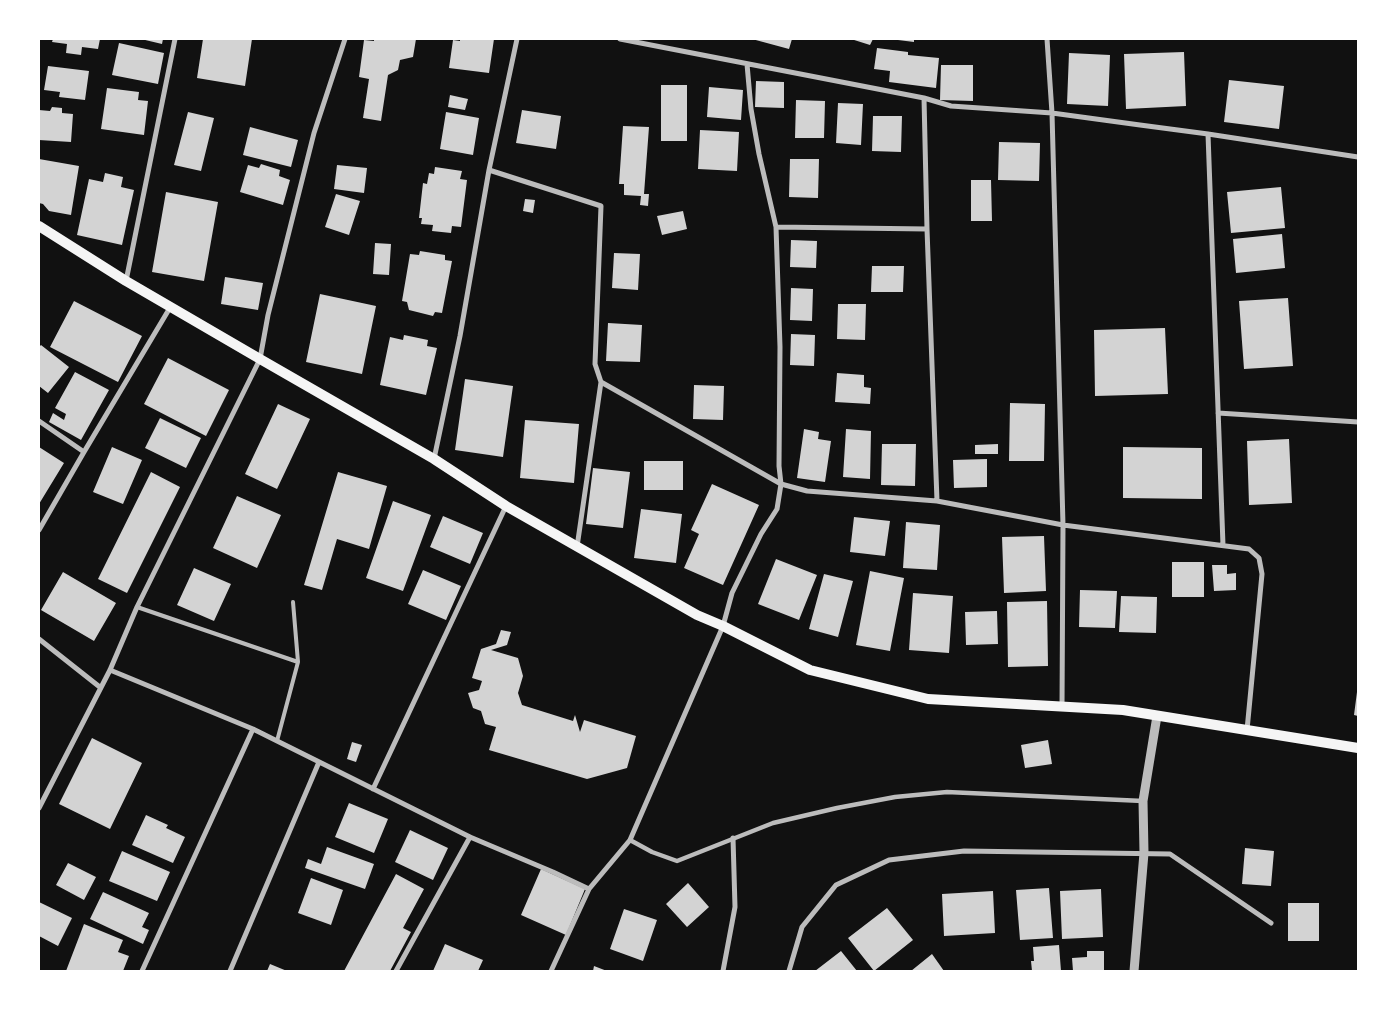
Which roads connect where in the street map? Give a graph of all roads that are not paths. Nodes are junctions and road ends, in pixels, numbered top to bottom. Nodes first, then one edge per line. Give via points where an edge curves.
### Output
1 (175, 39) edge
2 (346, 39) edge
3 (517, 39) edge
4 (620, 39) edge
5 (1047, 39) edge
6 (747, 64) junction
7 (924, 98) junction
8 (1052, 113) junction
9 (1208, 134) junction
10 (1358, 157) edge
11 (489, 170) junction
12 (39, 226) edge
13 (776, 227) junction
14 (927, 229) junction
15 (126, 281) junction
16 (172, 306) junction
17 (260, 359) junction
18 (601, 382) junction
19 (1218, 413) junction
20 (39, 421) edge
21 (1358, 422) edge
22 (84, 452) junction
23 (434, 459) junction
24 (781, 484) junction
25 (937, 501) junction
26 (506, 506) junction
27 (1063, 525) junction
28 (39, 530) edge
29 (1223, 545) junction
30 (577, 546) junction
31 (292, 602) dead end
32 (136, 607) junction
33 (723, 626) junction
34 (39, 639) edge
35 (298, 662) junction
36 (110, 670) junction
37 (101, 688) junction
38 (1062, 707) junction
39 (1157, 716) junction
40 (254, 729) junction
41 (1247, 730) junction
42 (277, 741) junction
43 (1358, 748) edge
44 (318, 762) junction
45 (373, 789) junction
46 (41, 800) edge
47 (1143, 801) junction
48 (39, 808) edge
49 (470, 836) junction
50 (733, 838) junction
51 (630, 840) junction
52 (1144, 853) junction
53 (589, 889) junction
54 (1271, 923) dead end
55 (142, 971) edge
56 (230, 971) edge
57 (396, 971) edge
58 (551, 971) edge
59 (723, 971) edge
60 (789, 971) edge
61 (1134, 971) edge

1 - 15 street
2 - 17 street via 314,133
3 - 11 street
4 - 6 street
5 - 8 street
6 - 7 street
6 - 13 street via 759,154
7 - 8 street via 963,107
7 - 14 street
8 - 9 street
8 - 27 street
9 - 10 street
9 - 19 street
11 - 18 street via 601,206 595,364
11 - 23 street via 460,336
12 - 15 main road
13 - 14 street
13 - 24 street
14 - 25 street
15 - 16 main road
16 - 17 main road
16 - 22 street
17 - 23 main road
17 - 32 street
18 - 24 street
18 - 30 street
19 - 21 street
19 - 29 street
20 - 22 street
22 - 28 street
23 - 26 main road
24 - 25 street via 807,491
24 - 33 street via 777,509 732,593
25 - 27 street
26 - 30 main road
26 - 45 street
27 - 29 street
27 - 38 street
29 - 41 street via 1249,549 1259,558 1262,574
30 - 33 main road via 696,615
31 - 35 lane
32 - 35 lane
32 - 36 street
33 - 38 main road via 810,670 928,699
33 - 51 street
34 - 37 street
35 - 42 lane
36 - 37 street
36 - 40 street
37 - 46 street
38 - 39 main road via 1123,710
39 - 41 main road
39 - 47 street
40 - 42 street
40 - 55 street
41 - 43 main road
42 - 44 street
44 - 45 street
44 - 56 street
45 - 49 street
46 - 48 street
47 - 50 street via 947,792 895,797 837,808 773,823
47 - 52 street
49 - 53 street
49 - 57 street
50 - 51 street via 677,861
50 - 59 street via 735,906
51 - 53 street
52 - 54 street via 1170,854
52 - 60 street via 964,851 889,860 836,885 802,927
52 - 61 street
53 - 58 street

